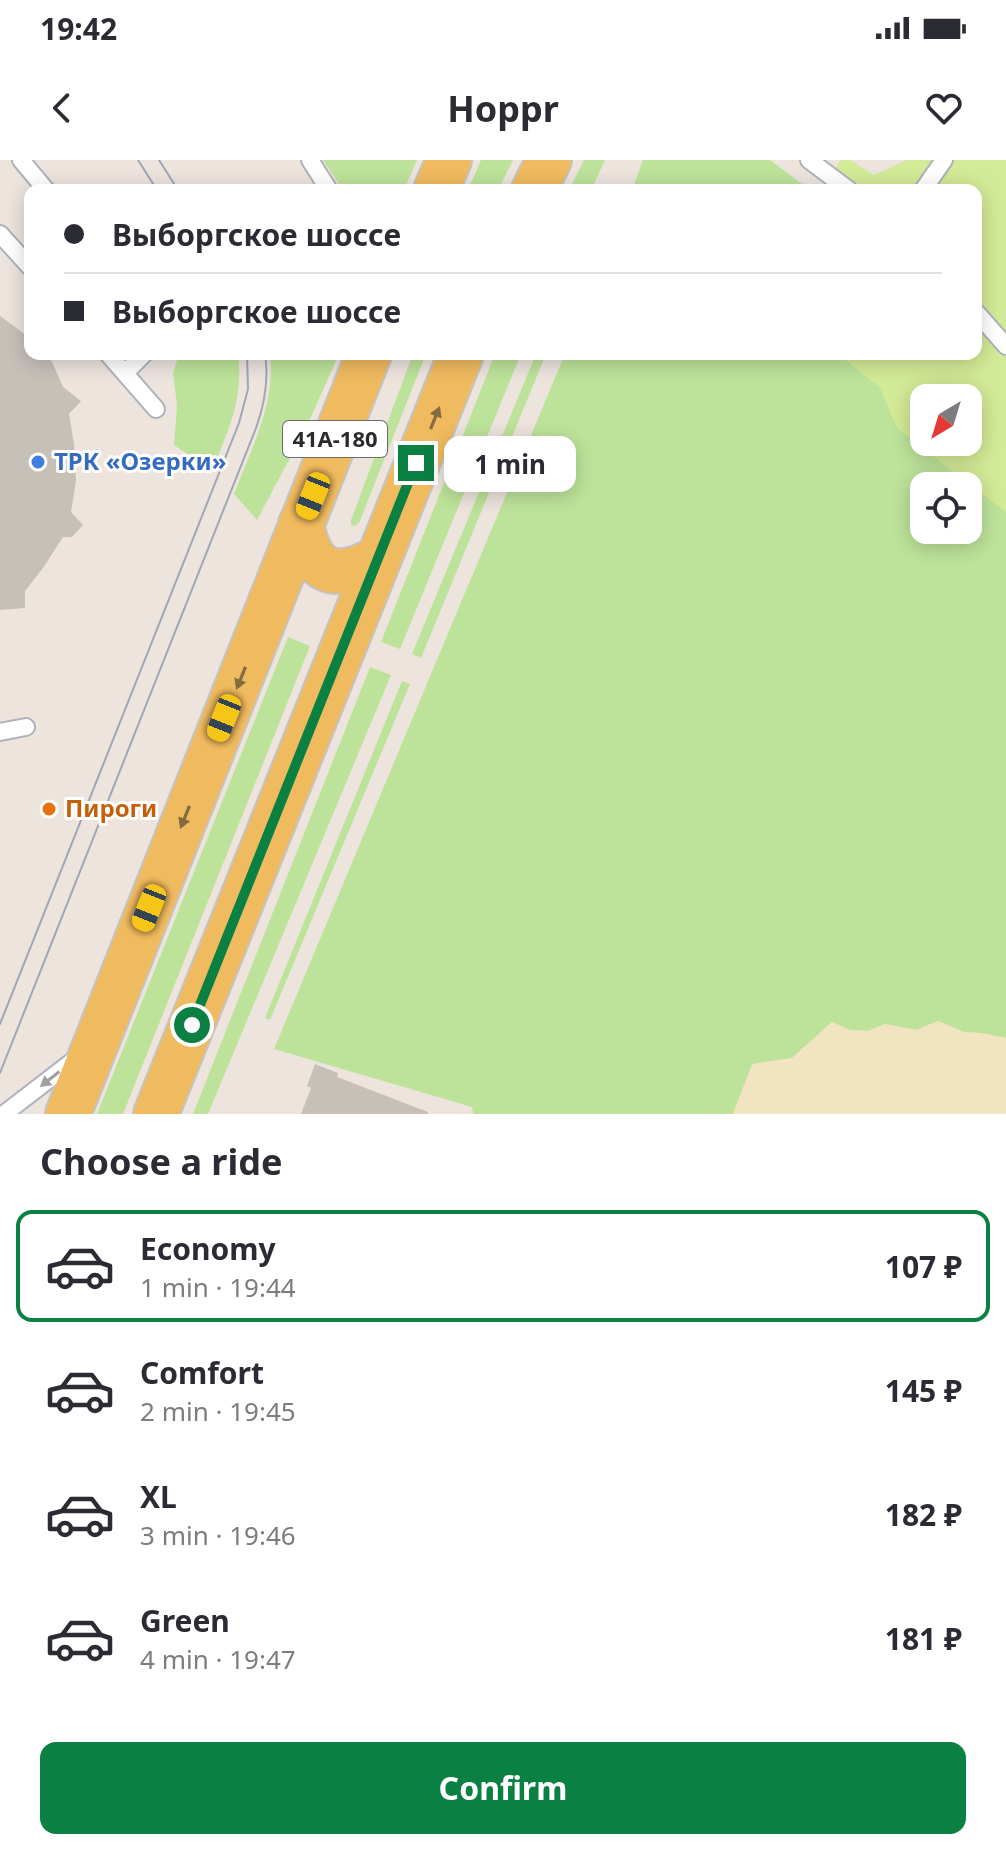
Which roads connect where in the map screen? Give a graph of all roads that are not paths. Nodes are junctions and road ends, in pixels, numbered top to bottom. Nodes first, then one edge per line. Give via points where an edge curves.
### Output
1 (21, 160) edge
2 (310, 160) edge
3 (449, 160) edge
4 (549, 160) edge
5 (809, 160) edge
6 (944, 160) edge
7 (41, 184) edge
8 (325, 184) edge
9 (439, 184) edge
10 (537, 184) edge
11 (841, 184) edge
12 (927, 184) edge
13 (0, 234) edge
14 (24, 260) edge
15 (982, 319) edge
16 (1006, 346) edge
17 (113, 360) edge
18 (138, 360) edge
19 (367, 360) edge
20 (459, 360) edge
21 (125, 373) junction
22 (156, 409) dead end
23 (301, 524) junction
24 (378, 559) junction
25 (26, 727) dead end
26 (0, 732) edge
27 (95, 1044) junction
28 (4, 1114) edge
29 (68, 1114) edge
30 (156, 1114) edge

1 - 7 lane
2 - 8 lane
3 - 9 main road
4 - 10 main road
5 - 11 lane
6 - 12 lane
13 - 14 lane
15 - 16 lane
17 - 21 lane
18 - 21 lane
19 - 23 main road, 41А-180
24 -> 20 main road, 41А-180
21 - 22 lane
23 - 24 main road via 312,558 328,569 345,573
23 -> 27 main road, 41А-180
24 - 30 main road, 41А-180
25 - 26 lane
27 -> 28 lane
27 - 29 main road, 41А-180

